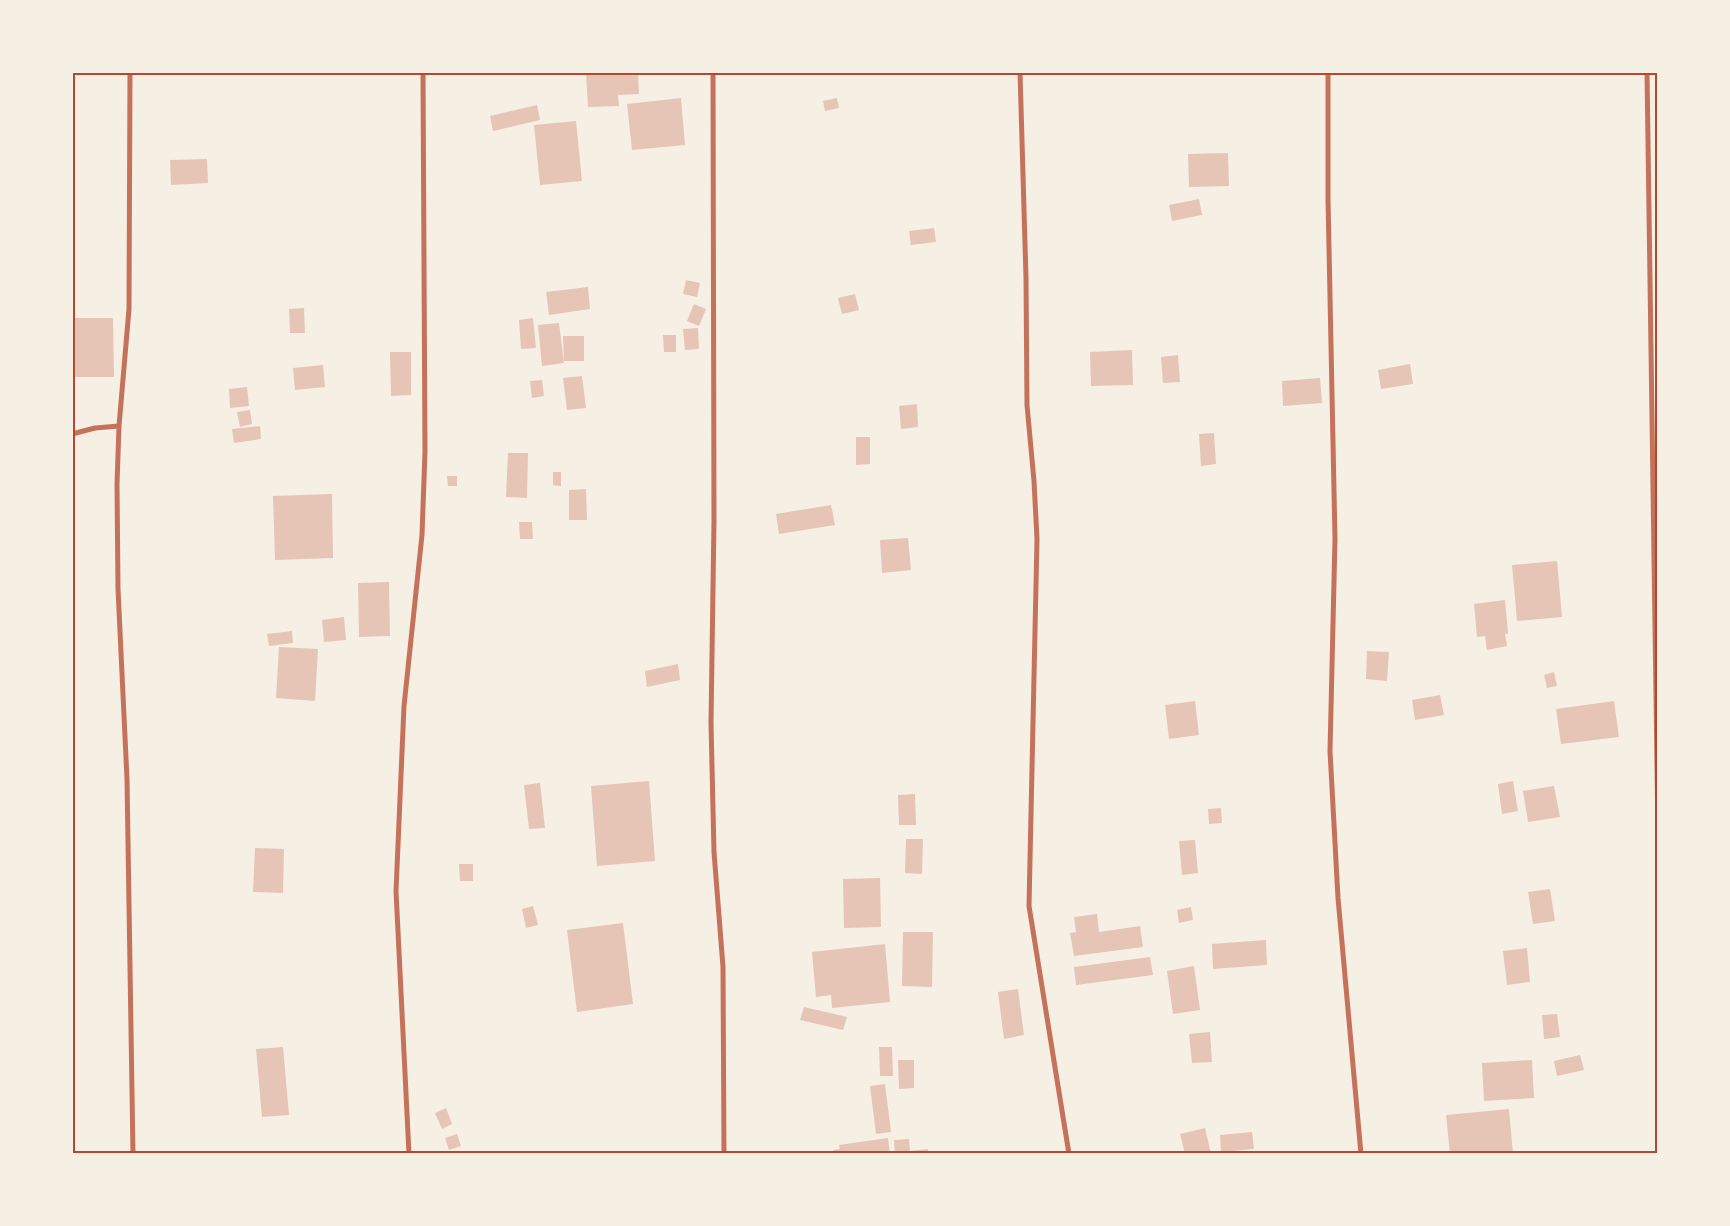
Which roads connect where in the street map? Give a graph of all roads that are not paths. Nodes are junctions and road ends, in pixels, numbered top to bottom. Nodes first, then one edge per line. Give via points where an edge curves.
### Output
1 (130, 72) edge
2 (423, 72) edge
3 (713, 72) edge
4 (1020, 72) edge
5 (1328, 72) edge
6 (1647, 72) edge
7 (119, 426) junction
8 (72, 434) edge
9 (1658, 834) edge
10 (133, 1154) edge
11 (409, 1154) edge
12 (724, 1154) edge
13 (1069, 1154) edge
14 (1361, 1154) edge

1 - 7 street via 129,309
2 - 11 street via 425,452 422,535 404,706 396,891
3 - 12 street via 711,723 714,852 723,968
4 - 13 street via 1027,405 1037,540 1029,906
5 - 14 street via 1335,539 1330,751 1338,898
6 - 9 street
7 - 8 street
7 - 10 street via 118,588 127,778

